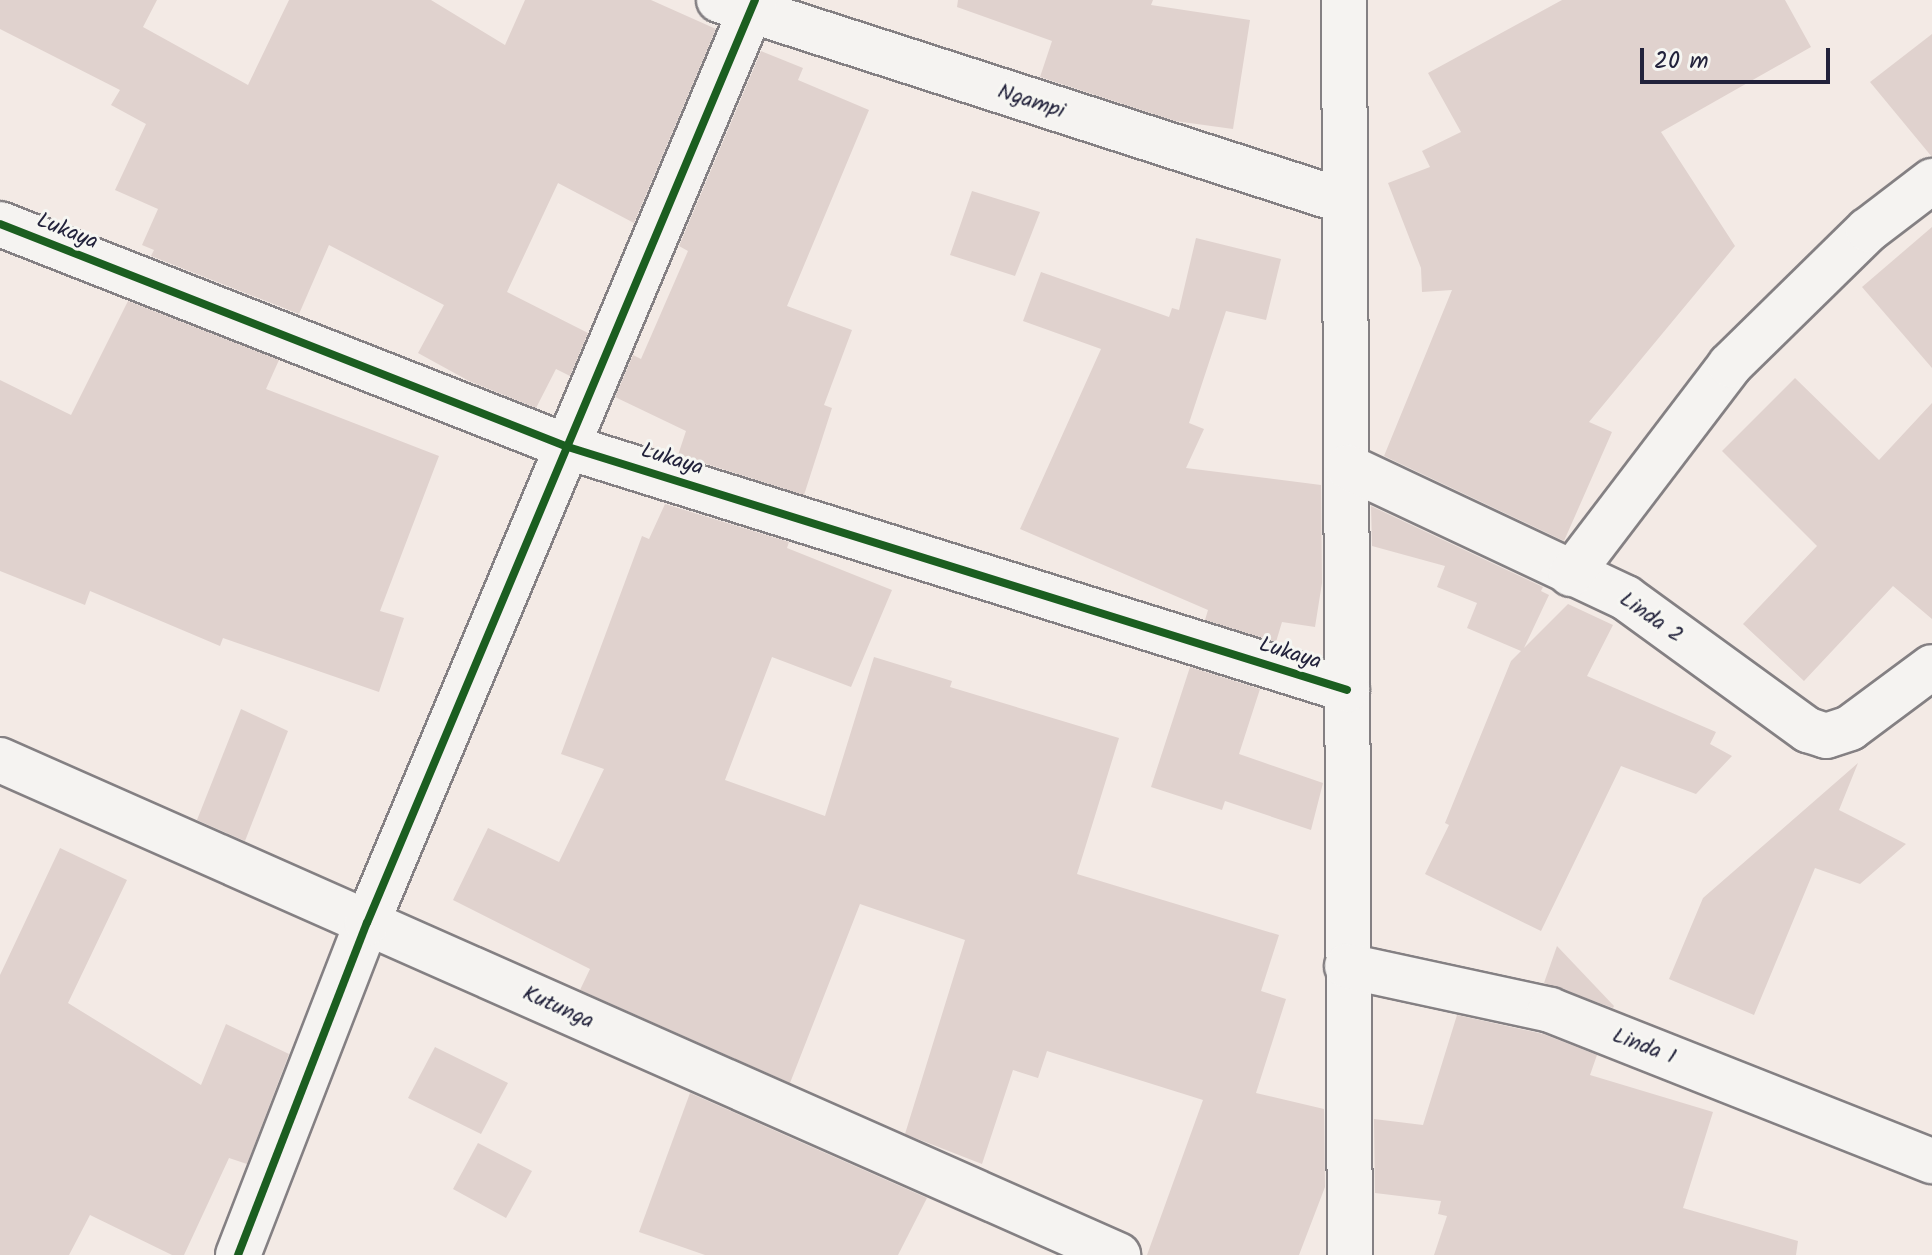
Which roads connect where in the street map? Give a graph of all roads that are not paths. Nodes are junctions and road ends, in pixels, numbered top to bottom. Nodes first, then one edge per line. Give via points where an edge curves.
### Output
1 (1344, 0) edge
2 (741, 4) edge
3 (1932, 181) edge
4 (1343, 201) junction
5 (0, 224) edge
6 (568, 447) junction
7 (1348, 467) junction
8 (1571, 574) junction
9 (1932, 667) edge
10 (1347, 690) junction
11 (0, 760) edge
12 (367, 923) junction
13 (1347, 966) junction
14 (1932, 1161) edge
15 (238, 1255) edge
16 (1118, 1255) edge
17 (1350, 1255) edge

1 - 4 street
2 - 4 street, Ngampi
2 - 6 street
3 - 8 street via 1868,230 1730,365
4 - 7 street
5 - 6 street, Lukaya
6 - 10 street, Lukaya
6 - 12 street
7 - 8 street, Linda 2
7 - 10 street
8 - 9 street, Linda 2 via 1626,598 1808,730 1826,736 1850,728
10 - 13 street
11 - 12 street, Kutunga
12 - 15 street
12 - 16 street, Kutunga
13 - 14 street, Linda 1 via 1550,1010
13 - 17 street

